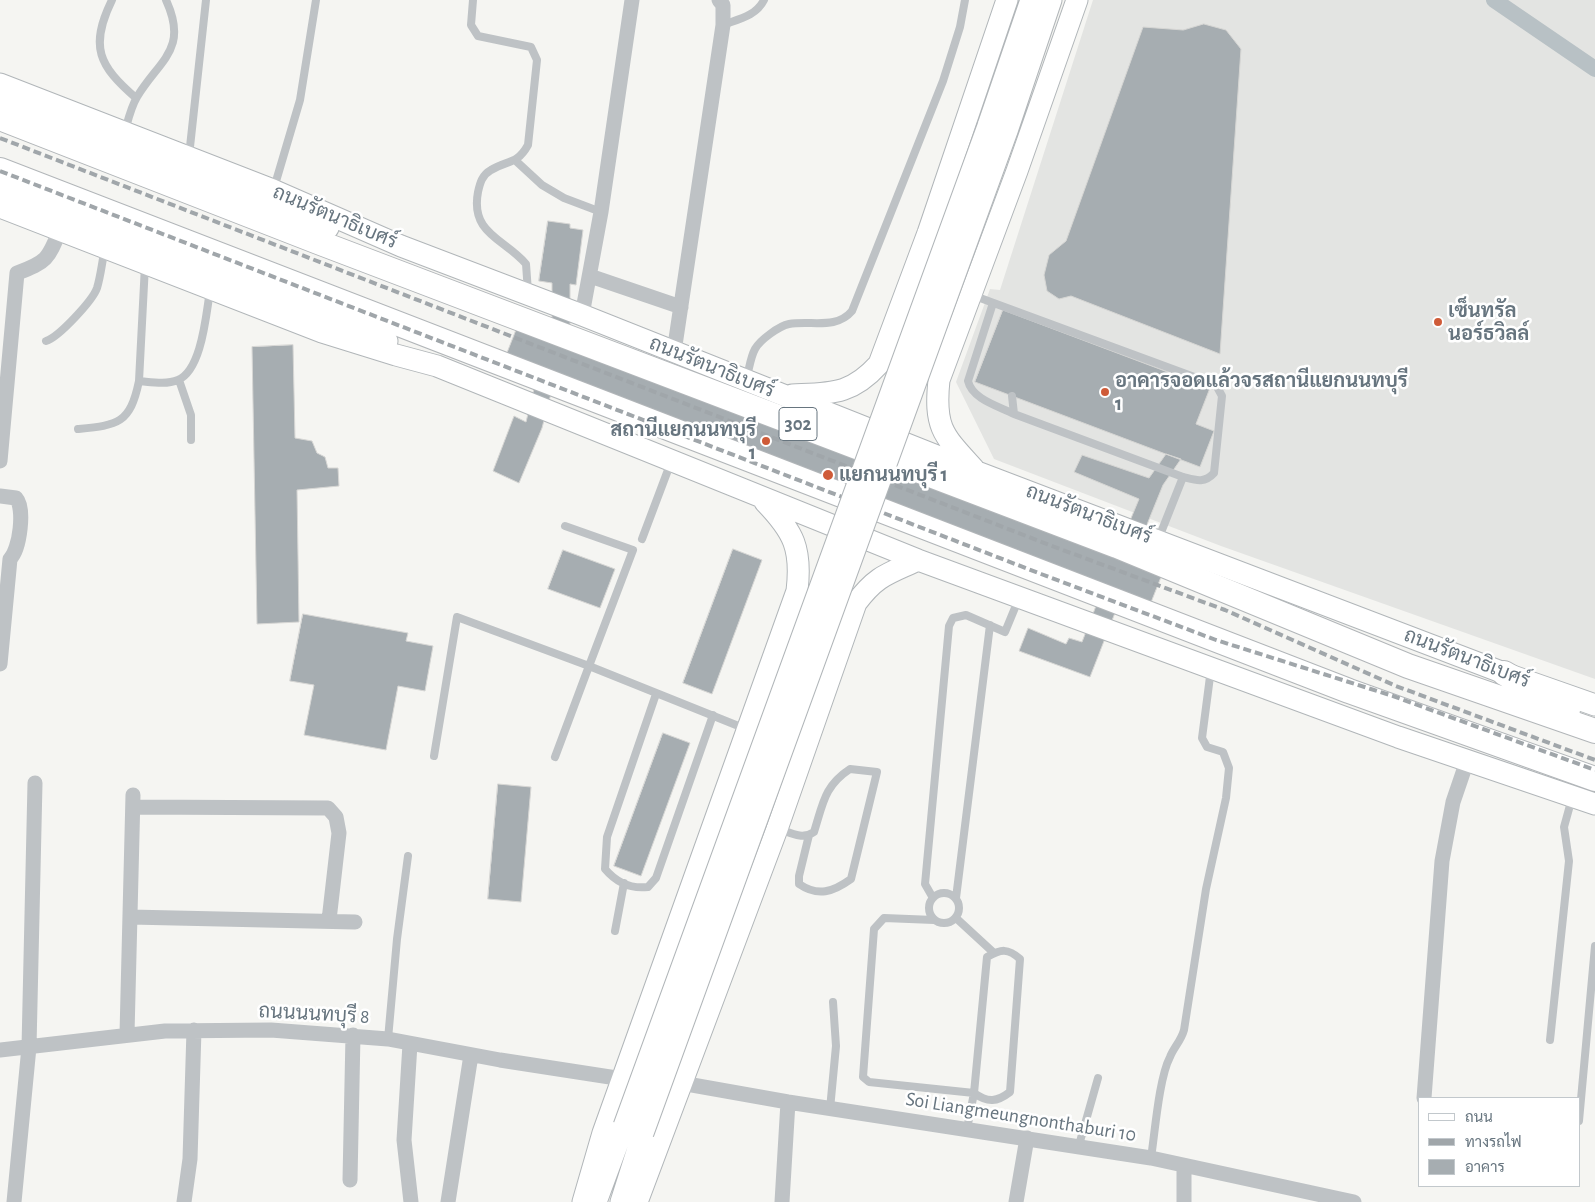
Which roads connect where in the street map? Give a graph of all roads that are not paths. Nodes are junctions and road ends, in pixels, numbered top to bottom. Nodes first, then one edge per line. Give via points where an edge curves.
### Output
1 (112, 0) edge
2 (166, 0) edge
3 (206, 0) edge
4 (316, 0) edge
5 (473, 0) edge
6 (632, 0) edge
7 (764, 0) edge
8 (965, 0) edge
9 (1007, 0) edge
10 (1031, 0) edge
11 (1051, 0) edge
12 (1077, 0) edge
13 (722, 2) edge
14 (723, 25) junction
15 (0, 84) edge
16 (136, 98) junction
17 (0, 102) edge
18 (0, 118) edge
19 (997, 128) junction
20 (124, 133) junction
21 (189, 158) junction
22 (516, 160) junction
23 (0, 170) edge
24 (0, 187) edge
25 (273, 190) junction
26 (0, 207) edge
27 (601, 212) junction
28 (287, 213) junction
29 (60, 230) junction
30 (318, 242) junction
31 (401, 246) junction
32 (105, 247) junction
33 (145, 263) junction
34 (590, 276) junction
35 (210, 288) junction
36 (528, 294) junction
37 (971, 294) junction
38 (994, 303) junction
39 (681, 307) junction
40 (582, 315) junction
41 (46, 341) dead end
42 (674, 352) junction
43 (879, 364) junction
44 (437, 366) junction
45 (179, 380) junction
46 (939, 380) junction
47 (139, 381) junction
48 (746, 382) junction
49 (785, 395) junction
50 (1012, 396) dead end
51 (1014, 414) junction
52 (78, 429) dead end
53 (191, 440) dead end
54 (672, 460) junction
55 (0, 461) edge
56 (977, 472) junction
57 (1183, 477) junction
58 (0, 496) edge
59 (761, 498) junction
60 (565, 526) dead end
61 (642, 539) dead end
62 (1158, 540) junction
63 (5, 559) edge
64 (918, 560) junction
65 (796, 591) junction
66 (1020, 596) junction
67 (856, 603) junction
68 (990, 625) junction
69 (0, 664) edge
70 (589, 666) junction
71 (1211, 667) junction
72 (1504, 673) junction
73 (656, 694) junction
74 (1595, 705) edge
75 (713, 715) junction
76 (1595, 727) edge
77 (748, 729) junction
78 (1595, 731) edge
79 (434, 756) dead end
80 (555, 757) dead end
81 (1467, 761) junction
82 (1595, 779) edge
83 (35, 782) dead end
84 (1573, 796) junction
85 (1595, 804) edge
86 (777, 829) junction
87 (810, 835) junction
88 (408, 856) dead end
89 (624, 883) junction
90 (932, 898) junction
91 (956, 898) junction
92 (130, 917) junction
93 (956, 918) junction
94 (329, 920) junction
95 (934, 920) junction
96 (355, 922) dead end
97 (615, 931) dead end
98 (1595, 946) edge
99 (994, 953) junction
100 (833, 1002) dead end
101 (194, 1030) junction
102 (127, 1034) junction
103 (353, 1035) junction
104 (388, 1039) junction
105 (1550, 1040) dead end
106 (410, 1044) junction
107 (29, 1047) junction
108 (0, 1050) edge
109 (471, 1055) junction
110 (1098, 1078) dead end
111 (623, 1079) junction
112 (681, 1083) junction
113 (974, 1093) junction
114 (1424, 1097) edge
115 (788, 1102) junction
116 (830, 1109) junction
117 (1580, 1110) edge
118 (634, 1129) junction
119 (967, 1129) junction
120 (1028, 1138) junction
121 (1079, 1145) junction
122 (1151, 1158) junction
123 (1184, 1166) junction
124 (350, 1180) dead end
125 (14, 1202) edge
126 (184, 1202) edge
127 (411, 1202) edge
128 (448, 1202) edge
129 (583, 1202) edge
130 (596, 1202) edge
131 (621, 1202) edge
132 (637, 1202) edge
133 (782, 1202) edge
134 (1016, 1202) edge
135 (1184, 1202) edge
136 (1354, 1202) edge

1 - 16 lane via 103,21 99,50 106,69
2 - 16 lane via 173,16 174,35 169,54
3 - 21 lane
4 - 25 lane via 300,100
5 - 22 lane via 471,25 478,36 531,47 535,52 537,60 528,145
6 - 27 street
7 - 14 lane via 760,8 749,15
8 - 48 lane via 943,81 852,311 846,318 822,324 788,324 770,335 755,349
9 - 43 main road via 931,224
10 - 19 main road
11 - 19 main road
12 - 37 main road
13 - 14 street
14 - 39 street
15 - 20 main road, ถนนรัตนาธิเบศร์ / 302
16 - 20 lane
17 - 28 main road
18 - 30 main road, ถนนรัตนาธิเบศร์ / 302
19 - 118 main road, bridge
20 - 21 main road, ถนนรัตนาธิเบศร์ / 302
21 - 25 main road, ถนนรัตนาธิเบศร์ / 302
22 - 27 lane via 542,185 564,198
22 - 36 lane via 492,169 482,177 476,204 481,223 493,238 526,264
23 - 82 main road, 302 via 1340,688
24 - 44 main road via 256,284 359,327
25 - 31 main road, ถนนรัตนาธิเบศร์ / 302
26 - 29 main road
27 - 34 street
28 - 30 main road
28 - 31 main road via 359,239
29 - 32 main road
29 - 55 street via 49,257 16,273
30 - 78 main road, ถนนรัตนาธิเบศร์ / 302 via 1117,546 1408,666
31 - 36 main road, ถนนรัตนาธิเบศร์ / 302
32 - 33 main road
32 - 41 lane via 93,296 62,331
33 - 35 main road
33 - 47 lane
34 - 39 street
34 - 40 street
35 - 44 main road via 322,332
35 - 45 lane via 199,351
36 - 40 main road, ถนนรัตนาธิเบศร์ / 302
37 - 38 lane
37 - 46 main road
38 - 51 lane via 968,381 969,388 976,395
38 - 57 lane via 1216,385 1222,396 1214,473 1199,481
39 - 42 street
40 - 42 main road, ถนนรัตนาธิเบศร์ / 302
42 - 48 main road, ถนนรัตนาธิเบศร์ / 302
43 - 46 main road via 895,392 910,396 922,396
43 - 49 main road via 865,379 848,388 829,393
44 - 54 main road
45 - 47 lane via 167,383
45 - 53 lane via 191,415
46 - 56 main road via 936,406 939,424 947,439
47 - 52 lane via 130,408 115,424
48 - 49 main road, ถนนรัตนาธิเบศร์ / 302
49 - 56 main road, ถนนรัตนาธิเบศร์ / 302
50 - 51 lane
51 - 57 lane via 1162,465
54 - 59 main road
54 - 61 lane
56 - 62 main road, ถนนรัตนาธิเบศร์ / 302
57 - 62 lane
58 - 63 street via 16,498 21,506 18,547
59 - 64 main road
59 - 65 main road via 784,522 796,548 800,564
60 - 70 lane via 633,550
62 - 72 main road, ถนนรัตนาธิเบศร์ / 302
63 - 69 street
64 - 66 main road
64 - 67 main road via 870,584
65 - 67 main road via 809,574 825,569 838,571 850,580
65 - 77 main road
66 - 68 lane via 1005,632
66 - 71 main road
67 - 86 main road
68 - 90 lane via 966,615 953,618 949,626 925,884
68 - 91 lane
70 - 73 lane
70 - 79 lane via 457,617
70 - 80 lane
71 - 81 main road
71 - 122 lane via 1202,738 1207,747 1225,754 1229,768 1226,798 1206,889 1184,1030 1181,1042 1170,1056 1165,1074
72 - 74 main road, ถนนรัตนาธิเบศร์ / 302
72 - 76 main road
73 - 75 lane
73 - 89 lane via 607,837 605,869
75 - 77 lane
75 - 89 lane via 656,878 648,887
77 - 111 main road
81 - 84 main road
81 - 114 street via 1454,802 1442,861
83 - 107 street
84 - 85 main road
84 - 105 lane via 1564,827 1569,861
86 - 87 lane via 803,837
86 - 112 main road
87 - 87 lane via 798,884 826,892 838,889 850,879 877,772 850,769 838,777 828,788 814,832
88 - 104 lane via 396,939
89 - 97 lane
90 - 91 lane via 942,893
90 - 95 lane via 928,906
91 - 93 lane via 960,908
92 - 94 street
92 - 94 street via 133,801 328,808 336,817 339,833
92 - 102 street
93 - 95 lane via 943,923
93 - 99 lane
94 - 96 street
95 - 113 lane via 884,918 874,930 863,1077 869,1082
98 - 117 lane
99 - 113 lane via 987,957
99 - 113 lane via 1011,951 1020,959 1010,1092 1000,1100 984,1100
100 - 116 lane via 836,1046
101 - 102 street, ถนนนนทบุรี 8
101 - 103 street, ถนนนนทบุรี 8
101 - 126 street via 190,1159
102 - 107 street, ถนนนนทบุรี 8
103 - 104 street, ถนนนนทบุรี 8
103 - 124 street
104 - 106 street, ถนนนนทบุรี 8
106 - 109 street, ถนนนนทบุรี 8
106 - 127 street via 404,1140
107 - 108 street, ถนนนนทบุรี 8
107 - 125 street
109 - 111 street, ถนนนนทบุรี 8
109 - 128 street
110 - 121 lane
111 - 129 main road
112 - 115 street, Soi Liangmeungnonthaburi 10
112 - 132 main road
113 - 119 lane
115 - 116 street, Soi Liangmeungnonthaburi 10
115 - 133 street
116 - 119 street, Soi Liangmeungnonthaburi 10
118 - 130 main road
118 - 131 main road
119 - 120 street, Soi Liangmeungnonthaburi 10
120 - 121 street, Soi Liangmeungnonthaburi 10
120 - 134 street
121 - 122 street, Soi Liangmeungnonthaburi 10
122 - 123 street, Soi Liangmeungnonthaburi 10
123 - 135 street
123 - 136 street, Soi Liangmeungnonthaburi 10

